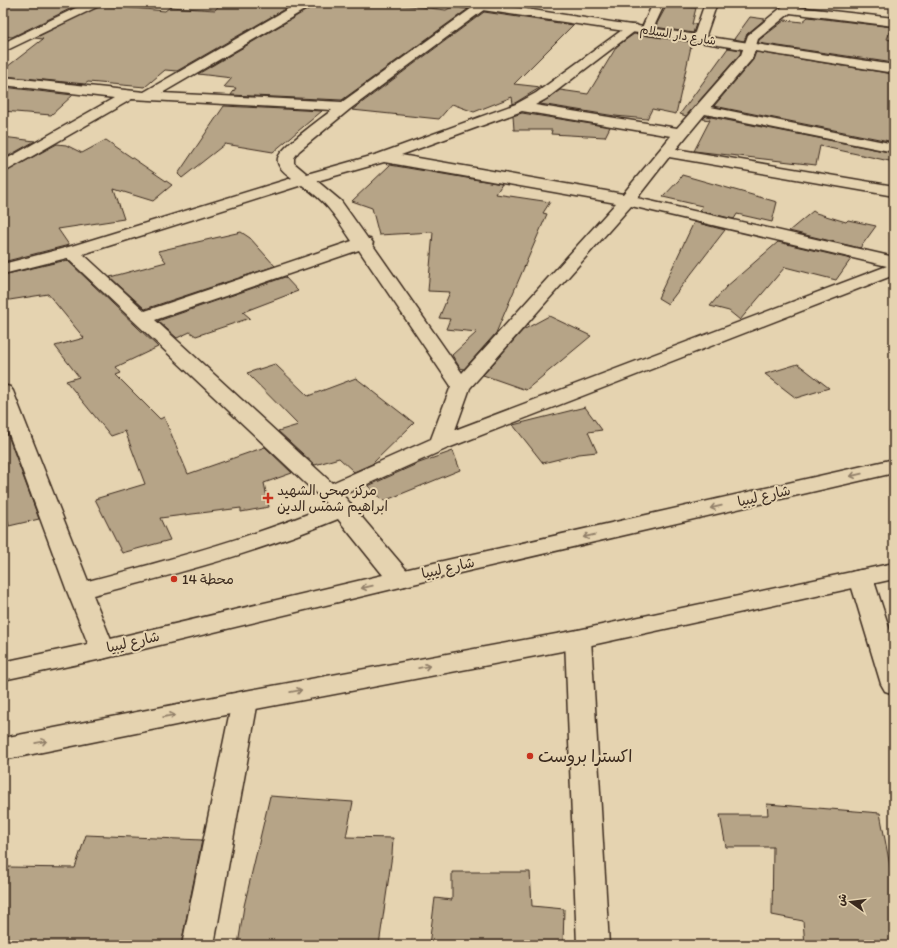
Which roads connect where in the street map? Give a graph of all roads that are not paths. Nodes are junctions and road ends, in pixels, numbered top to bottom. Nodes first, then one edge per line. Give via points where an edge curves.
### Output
1 (95, 3) edge
2 (307, 3) edge
3 (462, 3) edge
4 (659, 3) edge
5 (711, 3) edge
6 (491, 5) edge
7 (791, 6) edge
8 (894, 22) edge
9 (640, 29) junction
10 (699, 38) junction
11 (9, 42) edge
12 (749, 46) junction
13 (3, 48) edge
14 (894, 70) edge
15 (3, 81) edge
16 (128, 94) junction
17 (148, 95) junction
18 (345, 106) junction
19 (521, 107) junction
20 (702, 109) junction
21 (681, 133) junction
22 (894, 148) edge
23 (665, 152) junction
24 (383, 157) junction
25 (3, 167) edge
26 (305, 179) junction
27 (894, 191) edge
28 (628, 200) junction
29 (364, 243) junction
30 (894, 245) edge
31 (71, 252) junction
32 (886, 260) edge
33 (3, 269) edge
34 (894, 269) edge
35 (142, 318) junction
36 (461, 386) junction
37 (3, 391) edge
38 (440, 443) junction
39 (894, 466) edge
40 (336, 501) junction
41 (894, 571) edge
42 (861, 578) junction
43 (400, 579) junction
44 (79, 591) junction
45 (578, 639) junction
46 (102, 650) junction
47 (3, 671) edge
48 (894, 684) edge
49 (245, 701) junction
50 (3, 749) edge
51 (198, 945) edge
52 (594, 945) edge

1 - 11 street
2 - 17 street
3 - 6 street, شارع دار السلام
4 - 9 street
5 - 10 street
6 - 9 street, شارع دار السلام
6 - 18 street
7 - 8 street
7 - 12 street via 752,38
9 - 10 street, شارع دار السلام
9 - 19 street
10 - 12 street, شارع دار السلام
11 - 13 street
12 - 14 street, شارع دار السلام
12 - 20 street via 747,56
15 - 16 street
16 - 17 street
16 - 25 street
17 - 18 street
18 - 26 street via 294,148 286,158 290,169
19 - 21 street
19 - 24 street
20 - 21 street
20 - 22 street
21 - 23 street
23 - 27 street
23 - 28 street
24 - 26 street
24 - 28 street
26 - 29 street via 335,204
26 - 31 street
28 - 32 street
28 - 36 street
29 - 35 street
29 - 36 street
30 - 32 street
31 - 33 street
31 - 35 street
34 - 38 street
35 - 40 street
36 - 38 street
37 - 44 street
38 - 40 street
39 -> 43 street, شارع ليبيا
40 - 43 street
40 - 44 street via 286,532 223,553
41 - 42 street
42 - 45 street
42 - 48 street
43 -> 46 street, شارع ليبيا
44 - 46 street
49 -> 45 street
45 - 52 street
46 - 47 street, شارع ليبيا
50 -> 49 street
49 - 51 street

